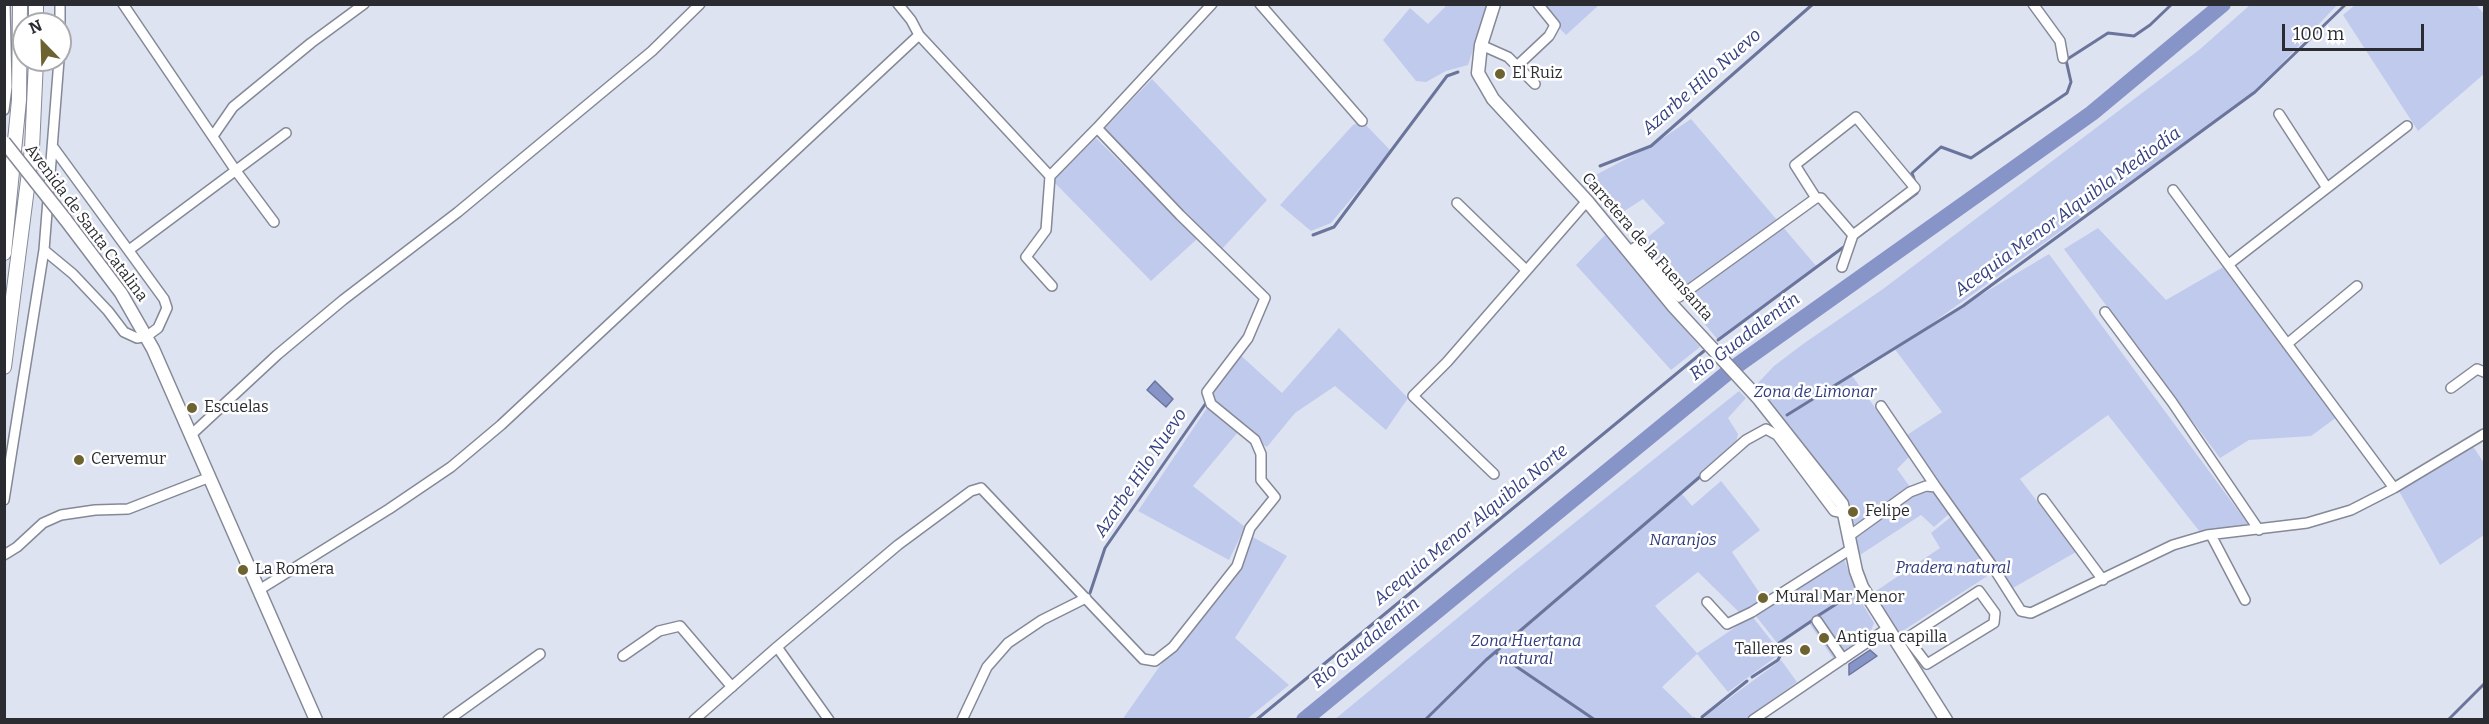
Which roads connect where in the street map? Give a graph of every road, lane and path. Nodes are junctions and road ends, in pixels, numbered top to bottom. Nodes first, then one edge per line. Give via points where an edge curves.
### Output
1 (5, 4) edge
2 (20, 4) edge
3 (123, 4) edge
4 (364, 4) edge
5 (700, 4) edge
6 (898, 4) edge
7 (1212, 4) edge
8 (1260, 4) edge
9 (1494, 4) edge
10 (1538, 4) edge
11 (2033, 4) edge
12 (919, 35) junction
13 (1482, 45) junction
14 (2063, 58) dead end
15 (1517, 66) junction
16 (35, 72) edge
17 (58, 72) edge
18 (1535, 84) dead end
19 (6, 86) edge
20 (4, 110) edge
21 (2279, 114) dead end
22 (1362, 121) dead end
23 (2407, 126) dead end
24 (1097, 128) junction
25 (286, 133) dead end
26 (213, 136) junction
27 (4, 142) edge
28 (53, 147) junction
29 (236, 171) junction
30 (1050, 176) junction
31 (2327, 188) junction
32 (2174, 190) dead end
33 (1816, 198) junction
34 (1587, 201) junction
35 (1457, 203) dead end
36 (274, 222) dead end
37 (1853, 236) junction
38 (44, 250) junction
39 (129, 250) junction
40 (1629, 251) junction
41 (4, 253) edge
42 (2229, 264) junction
43 (1842, 267) dead end
44 (1526, 270) junction
45 (2357, 285) dead end
46 (1052, 286) dead end
47 (2105, 312) dead end
48 (147, 336) junction
49 (2287, 344) junction
50 (4, 367) edge
51 (2484, 372) edge
52 (2451, 388) dead end
53 (1881, 406) dead end
54 (192, 434) junction
55 (2484, 434) edge
56 (1494, 474) dead end
57 (1705, 476) dead end
58 (210, 477) junction
59 (1936, 487) junction
60 (2394, 488) junction
61 (2043, 499) dead end
62 (4, 500) edge
63 (1844, 513) junction
64 (2259, 530) junction
65 (2211, 534) junction
66 (1849, 536) junction
67 (1851, 549) junction
68 (4, 555) edge
69 (2103, 580) junction
70 (259, 590) junction
71 (1086, 598) junction
72 (2245, 600) dead end
73 (1707, 602) dead end
74 (1817, 621) dead end
75 (1888, 628) junction
76 (1903, 640) junction
77 (777, 647) junction
78 (540, 654) dead end
79 (623, 656) dead end
80 (1843, 659) junction
81 (732, 687) junction
82 (1760, 718) edge
83 (316, 720) edge
84 (448, 720) edge
85 (694, 720) edge
86 (829, 720) edge
87 (962, 720) edge
88 (1947, 720) edge

1 - 19 street
2 - 41 highway via 19,100
3 - 26 street
4 - 26 street via 310,42 233,107
5 - 54 street via 652,51 277,355
6 - 12 street
7 - 24 street
8 - 22 street
9 - 13 main road, Carretera de la Fuensanta
10 - 15 street via 1555,25 1550,36
11 - 14 street via 2060,41
12 - 30 street
12 - 70 street via 501,425 451,467
13 - 15 street via 1508,57
13 - 34 main road, Carretera de la Fuensanta via 1478,73 1493,99
15 - 18 street
16 - 50 highway via 31,160
17 - 28 street
19 - 20 street
21 - 31 street
23 - 31 street
24 - 30 street
24 - 71 street via 1265,298 1248,338 1207,392 1211,404 1255,440 1261,454 1261,480 1275,497 1250,528 1237,566 1173,647 1155,661 1143,659
25 - 29 street
26 - 29 street
27 - 48 main road, Avenida de Santa Catalina, bridge via 121,293
28 - 38 street
28 - 39 street
29 - 36 street
29 - 39 street
30 - 46 street via 1046,230 1026,257
31 - 42 street
32 - 42 street
33 - 37 street via 1821,198
33 - 37 street via 1796,165 1856,117 1915,188
33 - 40 street via 1679,297 1636,247
34 - 40 main road, Carretera de la Fuensanta
34 - 44 street
35 - 44 street
37 - 43 street
38 - 48 street via 73,274 124,332 137,338
38 - 62 street
39 - 48 street via 167,308 158,328
40 - 63 main road, Carretera de la Fuensanta via 1674,307 1759,399 1842,504
42 - 49 street
44 - 56 street via 1413,396
45 - 49 street
47 - 64 street
48 - 54 main road, Avenida de Santa Catalina
49 - 60 street
51 - 52 street via 2477,369
53 - 59 street
54 - 58 main road, Avenida de Santa Catalina
55 - 60 street
57 - 63 street via 1746,440 1767,429 1777,435 1834,511
58 - 68 street via 128,509 60,515 43,523
58 - 70 main road, Avenida de Santa Catalina
59 - 66 street via 1910,492
59 - 69 street via 2021,611 2031,613
60 - 64 street via 2334,516
61 - 69 street
63 - 66 main road, Carretera de la Fuensanta
64 - 65 street
65 - 69 street via 2173,545
65 - 72 street
66 - 67 main road, Carretera de la Fuensanta
67 - 73 street via 1728,624
67 - 75 main road, Carretera de la Fuensanta via 1862,587
70 - 83 main road, Avenida de Santa Catalina
71 - 77 street via 981,488 971,491 898,545
71 - 87 street via 1042,620 1008,644 987,667
74 - 80 street
75 - 76 main road, Carretera de la Fuensanta
75 - 80 street
76 - 76 street via 1979,591 1995,613 1994,623 1927,664
76 - 88 main road, Carretera de la Fuensanta
77 - 81 street
77 - 86 street
78 - 84 street
79 - 81 street via 659,631 680,626
80 - 82 street
81 - 85 street

